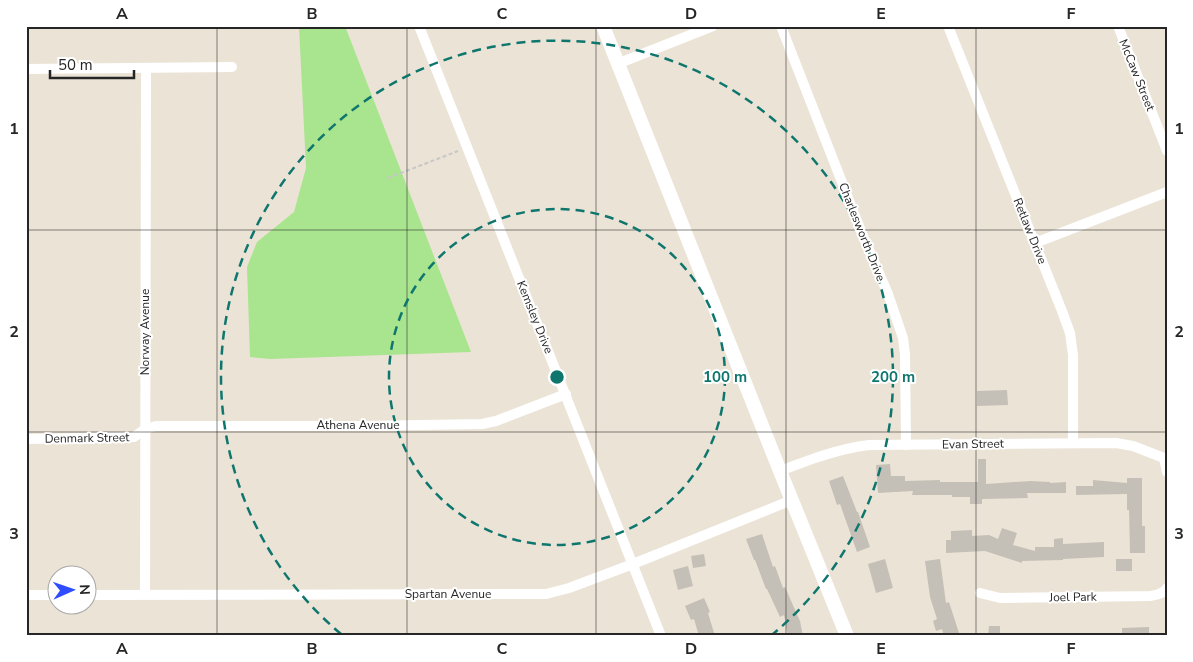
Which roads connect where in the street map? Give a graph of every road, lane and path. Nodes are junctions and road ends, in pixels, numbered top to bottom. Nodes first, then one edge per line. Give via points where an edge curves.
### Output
1 (420, 26) edge
2 (603, 26) edge
3 (713, 26) edge
4 (781, 26) edge
5 (948, 26) edge
6 (1118, 26) edge
7 (617, 64) junction
8 (232, 67) dead end
9 (26, 69) edge
10 (146, 69) junction
11 (468, 148) junction
12 (1167, 151) edge
13 (388, 178) dead end
14 (1167, 192) edge
15 (1035, 243) junction
16 (566, 394) junction
17 (145, 429) junction
18 (26, 439) edge
19 (1073, 443) junction
20 (906, 445) junction
21 (1165, 458) edge
22 (780, 471) junction
23 (1167, 472) edge
24 (792, 500) junction
25 (633, 564) junction
26 (1166, 589) edge
27 (980, 593) dead end
28 (145, 594) junction
29 (26, 595) edge
30 (48, 595) edge
31 (98, 595) edge
32 (661, 636) edge
33 (847, 636) edge

1 - 11 street, Kemsley Drive
2 - 7 main road
3 - 7 street
4 - 20 street, Charlesworth Drive via 904,338
5 - 15 street, Retlaw Drive
6 - 12 street, McCaw Street
7 - 22 main road
8 - 10 street
9 - 10 street
10 - 17 street, Norway Avenue
11 - 13 path
11 - 16 street, Kemsley Drive
14 - 15 street
15 - 19 street, Retlaw Drive via 1072,343
16 - 17 street, Athena Avenue via 482,424 156,426
16 - 25 street, Kemsley Drive
17 - 18 street, Denmark Street via 134,438
17 - 28 street, Norway Avenue
19 - 20 street, Evan Street
19 - 21 street, Evan Street via 1125,445
20 - 22 street, Evan Street via 847,448
21 - 23 street
22 - 24 main road
24 - 25 street, Spartan Avenue
24 - 33 main road
25 - 28 street, Spartan Avenue via 546,594
25 - 32 street, Kemsley Drive
26 - 27 street, Joel Park via 1150,596 1000,598
28 - 31 street, Spartan Avenue
29 - 30 street

